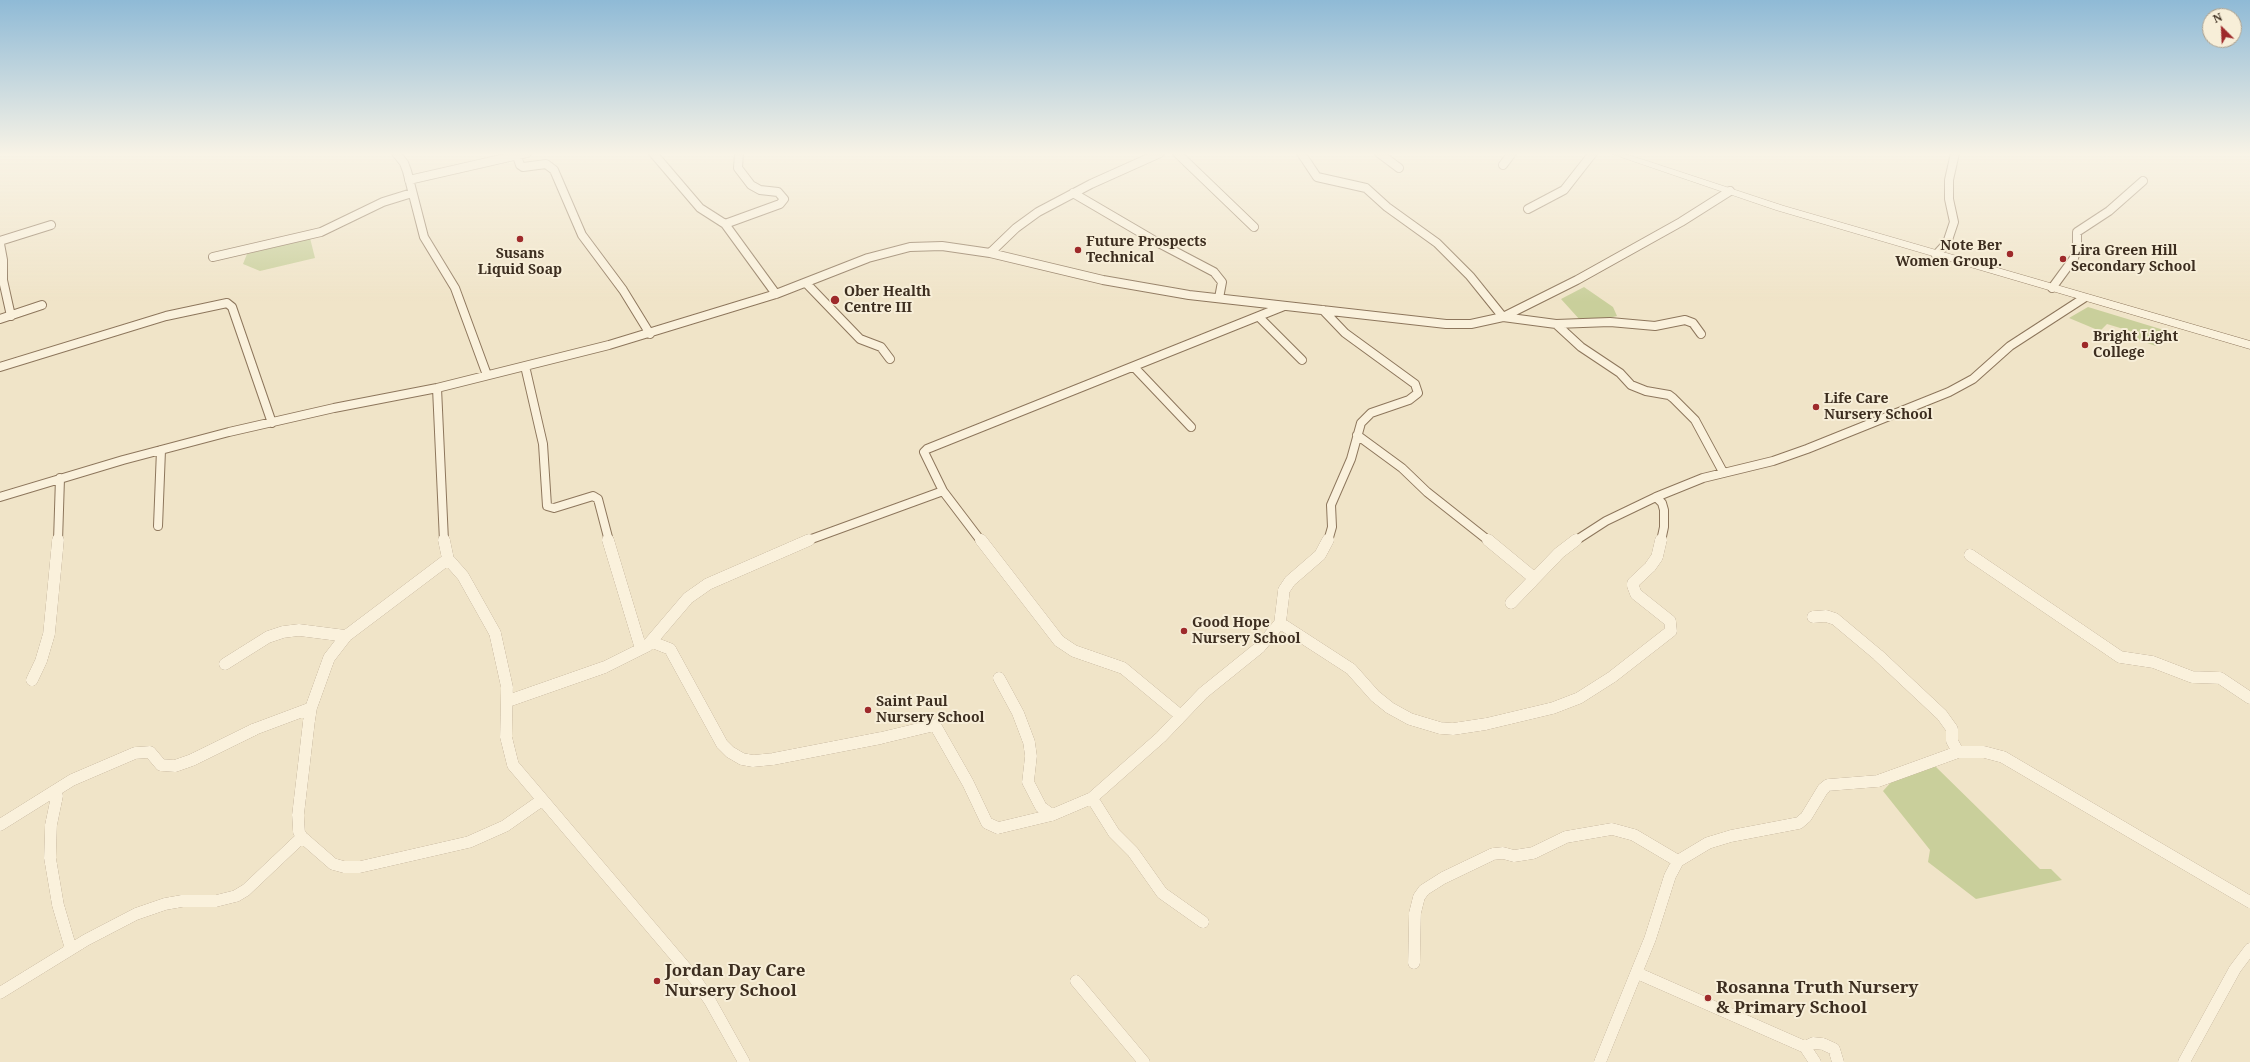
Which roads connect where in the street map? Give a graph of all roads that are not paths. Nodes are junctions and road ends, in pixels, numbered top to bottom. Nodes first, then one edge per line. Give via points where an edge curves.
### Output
1 (382, 203) edge
2 (415, 203) edge
3 (568, 203) edge
4 (695, 203) edge
5 (781, 203) edge
6 (1056, 203) edge
7 (1089, 203) edge
8 (1229, 203) edge
9 (1382, 203) edge
10 (1540, 203) edge
11 (1711, 203) edge
12 (1767, 203) edge
13 (1950, 203) edge
14 (2120, 203) edge
15 (1528, 209) dead end
16 (726, 224) junction
17 (51, 225) dead end
18 (1254, 227) dead end
19 (0, 242) edge
20 (990, 254) junction
21 (1936, 255) junction
22 (213, 257) dead end
23 (806, 283) junction
24 (2052, 288) junction
25 (776, 294) junction
26 (1219, 298) junction
27 (2084, 298) junction
28 (42, 305) dead end
29 (1284, 306) junction
30 (1323, 310) junction
31 (11, 316) junction
32 (1259, 317) junction
33 (1503, 317) junction
34 (0, 319) edge
35 (1556, 324) junction
36 (650, 334) junction
37 (1701, 334) dead end
38 (2250, 345) edge
39 (890, 359) dead end
40 (1302, 360) dead end
41 (525, 366) junction
42 (1134, 367) junction
43 (0, 368) edge
44 (487, 375) junction
45 (437, 388) junction
46 (272, 423) junction
47 (1191, 427) dead end
48 (1357, 435) junction
49 (161, 450) junction
50 (1724, 472) junction
51 (60, 478) junction
52 (943, 491) junction
53 (0, 497) edge
54 (1656, 497) junction
55 (158, 526) dead end
56 (1970, 555) dead end
57 (448, 559) junction
58 (1534, 578) junction
59 (1511, 603) dead end
60 (1813, 617) dead end
61 (1280, 623) junction
62 (346, 636) junction
63 (652, 642) junction
64 (641, 649) junction
65 (225, 664) dead end
66 (999, 678) dead end
67 (32, 680) dead end
68 (2250, 698) edge
69 (508, 701) junction
70 (311, 708) junction
71 (1181, 716) junction
72 (1958, 752) junction
73 (55, 791) junction
74 (1092, 798) junction
75 (542, 800) junction
76 (1052, 815) junction
77 (0, 825) edge
78 (302, 837) junction
79 (1678, 861) junction
80 (2250, 902) edge
81 (1203, 922) dead end
82 (71, 949) junction
83 (2250, 949) edge
84 (1414, 963) dead end
85 (1637, 973) junction
86 (1076, 981) dead end
87 (0, 993) edge
88 (1805, 1047) junction
89 (744, 1062) edge
90 (1144, 1062) edge
91 (1600, 1062) edge
92 (1815, 1062) edge
93 (1838, 1062) edge
94 (2184, 1062) edge

1 - 22 street via 321,232
2 - 44 street via 424,237 455,288
3 - 36 street via 582,235 623,290
4 - 16 street
5 - 16 street
6 - 20 street via 1026,220
7 - 26 street via 1214,272 1222,282
8 - 18 street
9 - 33 street via 1440,245 1470,276
10 - 15 street
11 - 33 street via 1654,238
12 - 21 street
13 - 21 street via 1954,222 1947,243
14 - 24 street via 2077,232 2074,258
16 - 25 street
17 - 19 street
19 - 31 street via 3,280
20 - 23 street via 942,246 910,247 868,258
20 - 26 street via 1132,286
21 - 24 street
23 - 25 street
23 - 39 street via 860,339 881,347
24 - 27 street
25 - 36 street
26 - 29 street
27 - 38 street
27 - 50 street via 2010,346 1973,379 1949,392 1807,449 1773,461
28 - 31 street
29 - 30 street
29 - 32 street
30 - 33 street via 1456,324 1482,323
30 - 48 street via 1339,328 1417,387 1418,393 1409,400 1365,416
31 - 34 street
32 - 40 street
32 - 42 street
33 - 35 street
35 - 37 street via 1610,322 1655,326 1685,320 1693,323
35 - 50 street via 1581,347 1620,373 1631,385 1669,395 1681,405 1695,420
36 - 41 street
41 - 44 street
41 - 64 street via 542,444 547,506 554,508 592,496 598,499
42 - 47 street
42 - 52 street via 925,450 925,455
43 - 46 street via 166,316 227,303 232,307
44 - 45 street
45 - 46 street
45 - 57 street via 442,534
46 - 49 street
48 - 58 street via 1402,468 1427,492
48 - 61 street via 1349,464 1331,505 1332,528 1329,538 1320,555 1284,590
49 - 51 street
49 - 55 street
50 - 54 street via 1685,484
51 - 53 street
51 - 67 street via 58,543 50,630 41,661
52 - 63 street via 805,541 708,584 682,603
52 - 71 street via 1059,641 1074,650 1123,668
54 - 58 street via 1606,521 1571,543
54 - 61 street via 1664,510 1664,527 1657,557 1632,583 1636,594 1670,621 1671,631 1592,690 1553,708 1453,729 1417,721 1390,708 1375,696 1351,669
56 - 68 street via 2113,654 2131,660 2156,663 2186,676 2220,678
57 - 62 street
57 - 69 street via 466,580 495,633
58 - 59 street
60 - 72 street via 1826,616 1836,619 1942,714 1952,729 1952,741
61 - 71 street via 1264,643 1222,676
62 - 65 street via 299,630 283,632 268,637
62 - 70 street via 330,658
63 - 64 street
63 - 76 street via 670,649 722,744 742,759 773,759 935,725 987,823 998,828
64 - 69 street via 604,667
66 - 76 street via 1018,713 1029,742 1031,756 1028,782 1041,807
69 - 75 street via 508,750 514,765
70 - 73 street via 255,729 183,764 165,766 158,763 150,752 140,751 84,774
70 - 78 street via 298,815 299,832
71 - 74 street
72 - 79 street via 1878,781 1828,785 1799,823 1708,843
72 - 80 street via 1984,752 2010,760
73 - 77 street
73 - 82 street via 57,796 51,825 50,858 58,905
74 - 76 street
74 - 81 street via 1114,833 1133,852 1162,893
75 - 78 street via 506,826 469,842 360,867 333,864
75 - 89 street via 695,979
78 - 82 street via 246,890 236,896 216,901 176,902 150,908 113,924
79 - 84 street via 1634,835 1612,829 1566,837 1533,853 1514,856 1493,854 1424,890 1419,897 1415,914
79 - 85 street via 1670,876
82 - 87 street
83 - 94 street via 2235,969
85 - 88 street
85 - 91 street
86 - 90 street
88 - 92 street
88 - 93 street via 1813,1043 1824,1044 1834,1049

